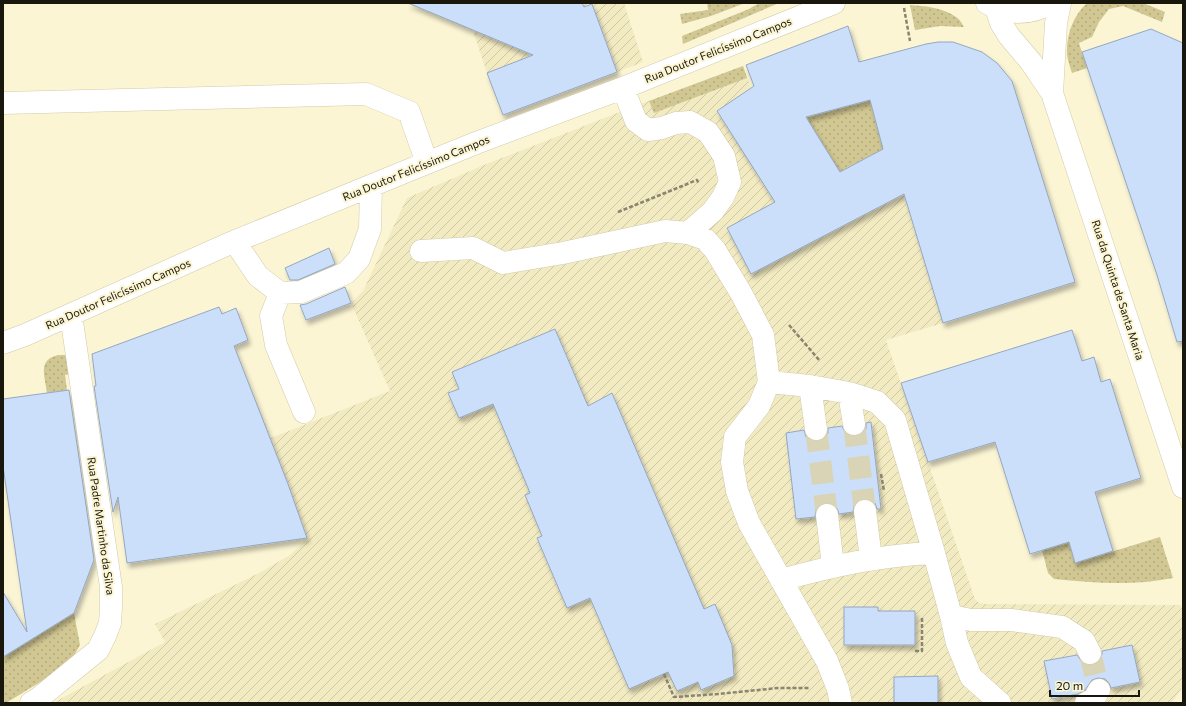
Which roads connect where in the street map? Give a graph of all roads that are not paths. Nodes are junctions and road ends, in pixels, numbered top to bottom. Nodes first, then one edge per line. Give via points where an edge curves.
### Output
1 (834, 3) edge
2 (1050, 3) edge
3 (1060, 3) edge
4 (992, 6) edge
5 (623, 88) junction
6 (1052, 93) junction
7 (3, 103) edge
8 (427, 163) junction
9 (371, 186) junction
10 (688, 233) junction
11 (235, 242) junction
12 (422, 251) dead end
13 (280, 294) junction
14 (71, 315) junction
15 (3, 343) edge
16 (769, 382) junction
17 (810, 386) junction
18 (849, 393) junction
19 (304, 412) dead end
20 (854, 424) tunnel mouth
21 (816, 429) tunnel mouth
22 (1183, 487) edge
23 (865, 511) tunnel mouth
24 (827, 515) tunnel mouth
25 (934, 553) junction
26 (871, 559) junction
27 (833, 566) junction
28 (781, 580) junction
29 (951, 616) junction
30 (1090, 653) tunnel mouth
31 (840, 696) edge
32 (30, 703) edge
33 (1000, 703) edge

1 - 5 street, Rua Doutor Felicíssimo Campos
2 - 4 street via 1041,9 1018,13
3 - 6 street, Rua da Quinta de Santa Maria via 1056,23
4 - 6 street, Rua da Quinta de Santa Maria via 1009,36
5 - 8 street, Rua Doutor Felicíssimo Campos
5 - 10 street via 636,121 648,130 690,122 708,132 724,156 730,182 723,197 713,211
6 - 22 street, Rua da Quinta de Santa Maria
7 - 8 street via 366,94 409,112
8 - 9 street, Rua Doutor Felicíssimo Campos
9 - 11 street, Rua Doutor Felicíssimo Campos
9 - 13 street via 370,229 358,259 346,273 302,292
10 - 12 street via 665,231 503,263 473,248
10 - 16 street via 705,239 715,250 741,293 762,335
11 - 13 street via 258,276
11 - 14 street, Rua Doutor Felicíssimo Campos
13 - 19 street via 271,316 276,345
14 - 15 street, Rua Doutor Felicíssimo Campos
14 - 32 street, Rua Padre Martinho da Silva via 112,608 106,636 98,650
16 - 17 street
16 - 28 street via 759,406 735,437 732,462 737,491 749,523
17 - 18 street
17 - 21 street
18 - 20 street
18 - 25 street via 877,402 895,420
23 - 26 street
24 - 27 street
25 - 26 street
25 - 29 street
26 - 27 street
27 - 28 street
28 - 31 street via 827,661
29 - 30 street via 1062,627 1084,641
29 - 33 street via 957,644 970,677

